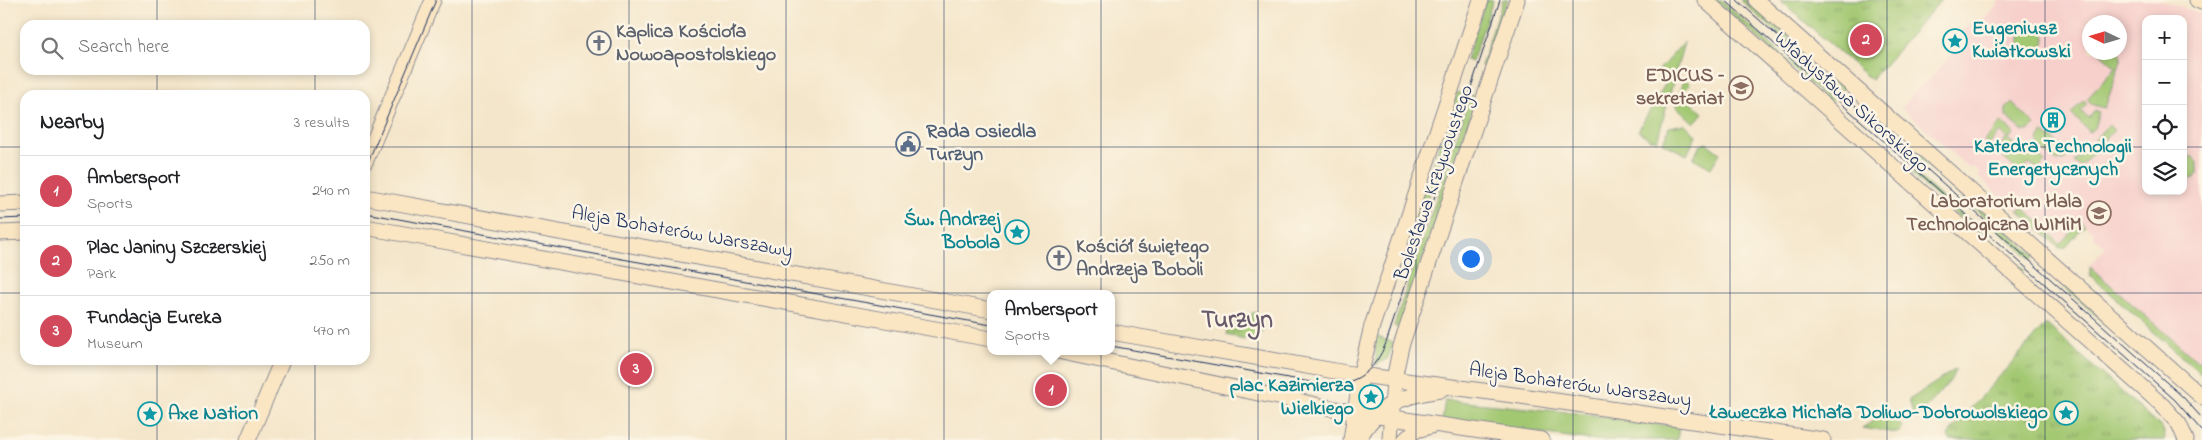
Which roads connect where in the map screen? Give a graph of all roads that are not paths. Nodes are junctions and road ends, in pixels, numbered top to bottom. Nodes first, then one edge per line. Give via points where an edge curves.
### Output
1 (433, 0) edge
2 (1481, 0) edge
3 (1517, 0) edge
4 (1705, 0) edge
5 (1756, 0) edge
6 (2197, 0) edge
7 (2202, 2) edge
8 (370, 150) edge
9 (370, 198) edge
10 (20, 203) edge
11 (0, 204) edge
12 (370, 228) edge
13 (20, 232) edge
14 (0, 233) edge
15 (987, 309) edge
16 (1372, 326) junction
17 (1115, 333) edge
18 (987, 338) edge
19 (1404, 338) junction
20 (1076, 355) edge
21 (280, 365) edge
22 (1331, 370) junction
23 (1354, 375) junction
24 (1376, 378) junction
25 (1394, 379) junction
26 (1446, 387) junction
27 (1358, 391) junction
28 (2202, 397) edge
29 (1299, 402) junction
30 (1392, 402) junction
31 (1354, 412) junction
32 (1375, 416) junction
33 (1391, 419) junction
34 (1435, 425) junction
35 (248, 440) edge
36 (1351, 440) edge
37 (1358, 440) edge
38 (1382, 440) edge
39 (1390, 440) edge
40 (1405, 440) edge
41 (1542, 440) edge
42 (1823, 440) edge
43 (2186, 440) edge

1 - 8 street
2 - 16 street, Bolesława Krzywoustego
3 - 19 street, Bolesława Krzywoustego
4 - 43 street, Władysława Sikorskiego via 2162,405 2179,424
5 - 28 street, Władysława Sikorskiego
6 - 7 street
9 - 15 street, Aleja Bohaterów Warszawy
10 - 11 street
12 - 18 street
13 - 14 street
16 - 23 street, Bolesława Krzywoustego
16 - 24 street via 1371,351
17 - 22 street, Aleja Bohaterów Warszawy
19 - 24 street via 1390,365
19 - 25 street, Bolesława Krzywoustego
20 - 29 street
21 - 35 street
22 - 23 street, Aleja Bohaterów Warszawy
22 - 27 street
23 - 24 street, Aleja Bohaterów Warszawy
23 - 27 street
24 - 25 street, Aleja Bohaterów Warszawy
24 - 27 street
24 - 30 street
25 - 26 street, Aleja Bohaterów Warszawy
25 - 30 street
26 - 30 street
26 - 42 street, Aleja Bohaterów Warszawy
27 - 29 street via 1342,399
27 - 31 street
27 - 32 street
29 - 31 street
30 - 32 street
30 - 33 street
30 - 34 street via 1404,414
31 - 32 street
31 - 36 street
32 - 33 street
32 - 37 street
32 - 38 street
33 - 34 street
33 - 39 street
34 - 40 street via 1416,430
34 - 41 street

